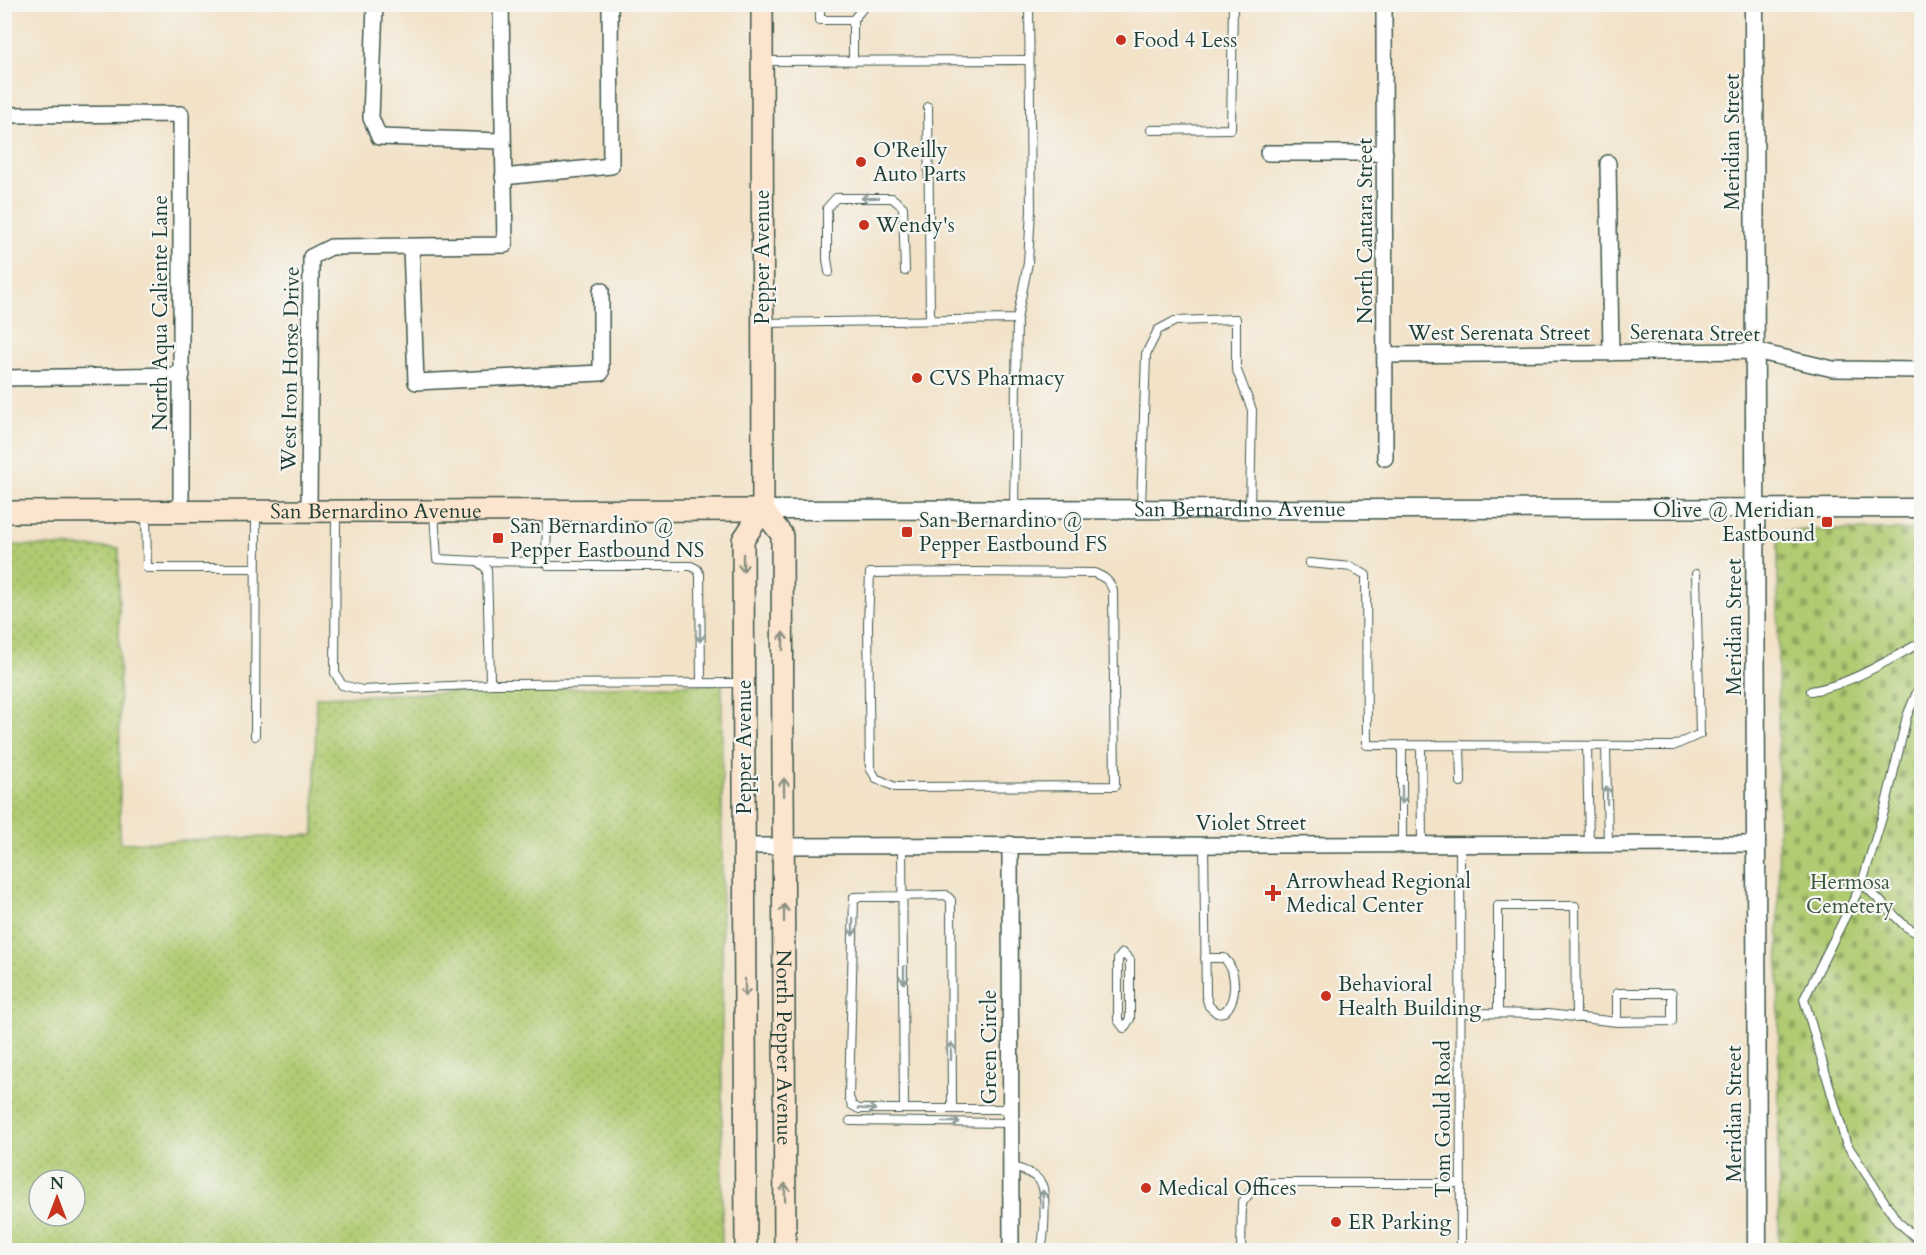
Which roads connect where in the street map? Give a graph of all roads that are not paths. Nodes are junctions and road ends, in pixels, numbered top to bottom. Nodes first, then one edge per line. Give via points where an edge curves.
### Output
1 (375, 4) edge
2 (501, 4) edge
3 (610, 4) edge
4 (762, 4) edge
5 (820, 4) edge
6 (866, 4) edge
7 (1029, 4) edge
8 (1233, 4) edge
9 (1384, 4) edge
10 (1754, 4) edge
11 (853, 20) junction
12 (1029, 60) junction
13 (762, 61) junction
14 (853, 61) junction
15 (928, 107) dead end
16 (4, 115) edge
17 (1151, 130) dead end
18 (502, 141) junction
19 (1268, 153) dead end
20 (1385, 153) junction
21 (1608, 162) dead end
22 (504, 177) junction
23 (411, 247) junction
24 (905, 271) dead end
25 (829, 272) dead end
26 (601, 290) dead end
27 (930, 320) junction
28 (1017, 320) junction
29 (763, 323) junction
30 (1755, 351) junction
31 (1611, 353) junction
32 (1387, 355) junction
33 (1922, 370) edge
34 (182, 375) junction
35 (4, 378) edge
36 (1385, 458) dead end
37 (1756, 508) junction
38 (1922, 508) edge
39 (1250, 509) junction
40 (763, 510) junction
41 (1014, 510) junction
42 (1141, 510) junction
43 (256, 511) junction
44 (309, 511) junction
45 (336, 511) junction
46 (434, 511) junction
47 (547, 511) junction
48 (4, 512) edge
49 (146, 512) junction
50 (181, 512) junction
51 (477, 561) junction
52 (546, 562) junction
53 (1309, 563) dead end
54 (255, 568) junction
55 (975, 572) joint
56 (1696, 574) dead end
57 (1922, 642) edge
58 (1922, 680) edge
59 (701, 683) junction
60 (744, 683) junction
61 (494, 684) junction
62 (1811, 691) dead end
63 (255, 736) dead end
64 (1402, 745) junction
65 (1460, 745) junction
66 (1421, 746) junction
67 (1587, 746) junction
68 (1606, 746) junction
69 (1461, 782) dead end
70 (1010, 844) junction
71 (1204, 844) junction
72 (1402, 844) junction
73 (1422, 844) junction
74 (1460, 844) junction
75 (1589, 844) junction
76 (1608, 844) junction
77 (1756, 844) junction
78 (784, 845) junction
79 (902, 845) junction
80 (746, 846) junction
81 (1862, 883) junction
82 (904, 896) junction
83 (1922, 936) edge
84 (1123, 953) joint
85 (1205, 958) junction
86 (1461, 1013) junction
87 (1498, 1013) junction
88 (1576, 1018) junction
89 (1617, 1022) junction
90 (904, 1109) junction
91 (951, 1109) junction
92 (1011, 1116) junction
93 (850, 1121) dead end
94 (1011, 1166) junction
95 (1461, 1183) junction
96 (1922, 1243) edge
97 (746, 1251) edge
98 (785, 1251) edge
99 (1011, 1251) edge
100 (1040, 1251) edge
101 (1241, 1251) edge
102 (1461, 1251) edge
103 (1757, 1251) edge

1 - 18 street via 371,118 379,137
2 - 18 street
3 - 22 street via 611,166
4 - 13 main road, Pepper Avenue
5 - 11 lane via 820,20
6 - 11 lane
7 - 12 lane
8 - 17 lane via 1231,129
9 - 20 street, North Cantara Street
10 - 30 street, Meridian Street
11 - 14 lane
12 - 14 lane
12 - 28 lane via 1030,221 1028,263
13 - 14 lane
13 - 29 main road, Pepper Avenue
15 - 27 lane
16 - 34 street, North Aqua Caliente Lane via 181,114
18 - 22 street
19 - 20 street
20 - 32 street, North Cantara Street
21 - 31 street
22 - 23 street via 505,245
23 - 26 street via 416,382 601,373
23 - 44 street, West Iron Horse Drive via 332,247 311,257
24 -> 25 lane via 903,207 892,198 836,198 827,208
27 - 28 lane
27 - 29 lane
28 - 41 lane
29 - 40 main road, Pepper Avenue
30 - 31 street, Serenata Street
30 - 33 street, Serenata Street via 1833,369
30 - 37 street, Meridian Street
31 - 32 street, West Serenata Street
32 - 36 street, North Cantara Street
34 - 35 street
34 - 50 street, North Aqua Caliente Lane
37 - 38 street, San Bernardino Avenue
37 - 39 street, San Bernardino Avenue
37 - 77 street, Meridian Street
39 - 42 street, San Bernardino Avenue
39 - 42 lane via 1252,410 1236,368 1236,319 1175,321 1158,330 1146,354
40 - 41 street, San Bernardino Avenue
40 - 47 main road, San Bernardino Avenue
40 -> 60 main road, Pepper Avenue via 743,540
78 -> 40 main road, Pepper Avenue via 782,535
41 - 42 street, San Bernardino Avenue
43 - 44 main road, San Bernardino Avenue
43 - 50 main road, San Bernardino Avenue
43 - 54 lane
44 - 45 main road, San Bernardino Avenue
45 - 46 main road, San Bernardino Avenue
45 - 61 lane via 335,673 342,685 362,690
46 - 47 main road, San Bernardino Avenue
46 - 51 lane via 437,559
47 - 52 lane
48 - 49 main road, San Bernardino Avenue
49 - 50 main road, San Bernardino Avenue
49 - 54 lane via 147,568
51 - 52 lane
51 - 61 lane via 487,569 489,578 490,679
52 -> 59 lane via 549,566 697,569
53 - 64 lane via 1353,567 1366,575 1367,745
54 - 63 lane
55 - 55 lane via 870,573 869,737 870,768 876,778 895,787 1115,786 1110,583 1094,573
56 - 68 lane via 1700,734 1673,746
57 - 62 lane via 1861,675
58 - 81 lane via 1906,716 1885,808
59 - 60 lane
59 - 61 lane
60 - 80 main road, Pepper Avenue
64 - 66 lane
64 -> 72 lane
65 - 66 lane
65 - 67 lane
65 - 69 lane
66 - 73 lane
67 - 68 lane
67 - 75 lane
76 -> 68 lane
70 - 71 street, Violet Street
70 - 79 street, Violet Street
70 - 92 street, Green Circle
71 - 72 street, Violet Street
71 - 85 lane
72 - 73 street, Violet Street
73 - 74 street, Violet Street
74 - 75 street, Violet Street
74 - 86 lane, Tom Gould Road
75 - 76 street, Violet Street
76 - 77 street, Violet Street
77 - 103 street, Meridian Street
78 - 79 street, Violet Street
78 - 80 street, Violet Street
98 -> 78 main road, North Pepper Avenue
79 - 82 lane
80 -> 97 main road, North Pepper Avenue
81 - 83 lane via 1905,926
81 - 96 lane via 1804,999 1846,1143 1897,1221
82 -> 90 lane
82 -> 90 lane via 854,897 849,1096 852,1105 859,1109
91 -> 82 lane via 951,900 946,895
84 - 84 lane via 1118,959 1118,1020 1124,1028 1130,1019 1130,960
85 - 85 lane via 1209,1006 1216,1013 1224,1012 1232,999 1231,964 1224,958
86 - 87 lane
86 - 95 lane, Tom Gould Road
87 - 88 lane
87 - 88 lane via 1498,906 1575,906
88 - 89 lane
89 - 89 lane via 1672,1021 1672,993 1617,993
90 - 91 lane
91 - 92 lane
93 -> 92 lane
92 - 94 street, Green Circle
94 - 99 street, Green Circle
100 -> 94 lane via 1044,1241 1043,1188 1032,1174
95 - 101 lane via 1255,1185 1242,1203
95 - 102 lane, Tom Gould Road

